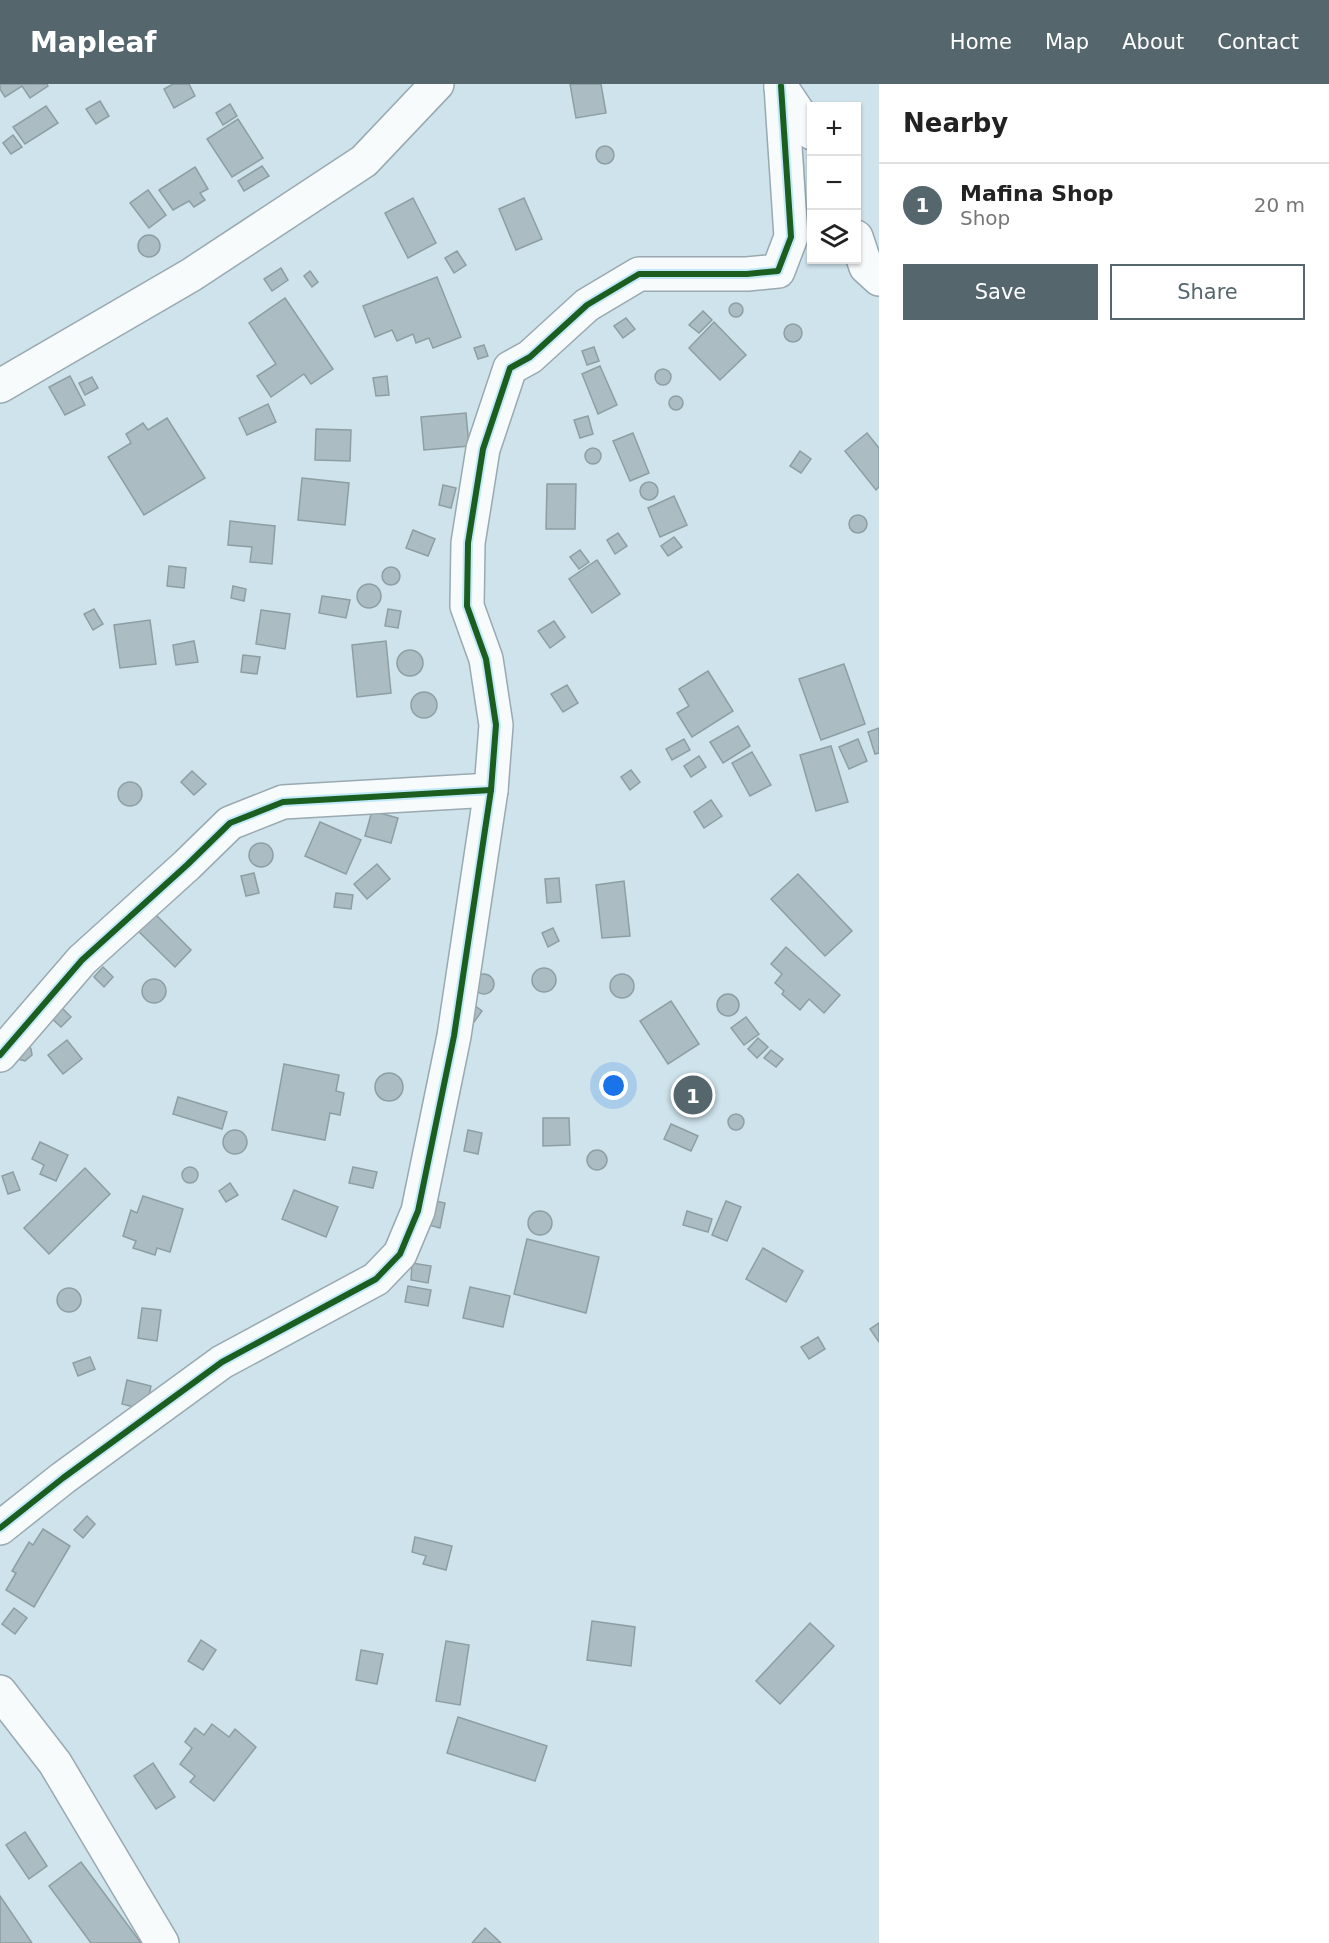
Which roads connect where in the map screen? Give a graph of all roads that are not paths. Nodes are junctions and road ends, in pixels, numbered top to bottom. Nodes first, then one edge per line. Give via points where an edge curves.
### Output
1 (437, 84) edge
2 (779, 85) edge
3 (807, 126) edge
4 (861, 252) edge
5 (879, 279) edge
6 (0, 386) edge
7 (491, 790) junction
8 (0, 1055) edge
9 (0, 1528) edge
10 (0, 1692) edge
11 (162, 1943) edge

1 - 6 street via 364,161 191,275
2 - 3 street
2 - 7 street via 790,237 778,271 639,274 587,305 530,357 510,368 483,449 468,543 466,606 486,659 496,725
4 - 5 street via 866,267
7 - 8 street via 283,802 230,823 82,960
7 - 9 street via 454,1036 418,1212 400,1254 376,1279 222,1362
10 - 11 street via 55,1763

